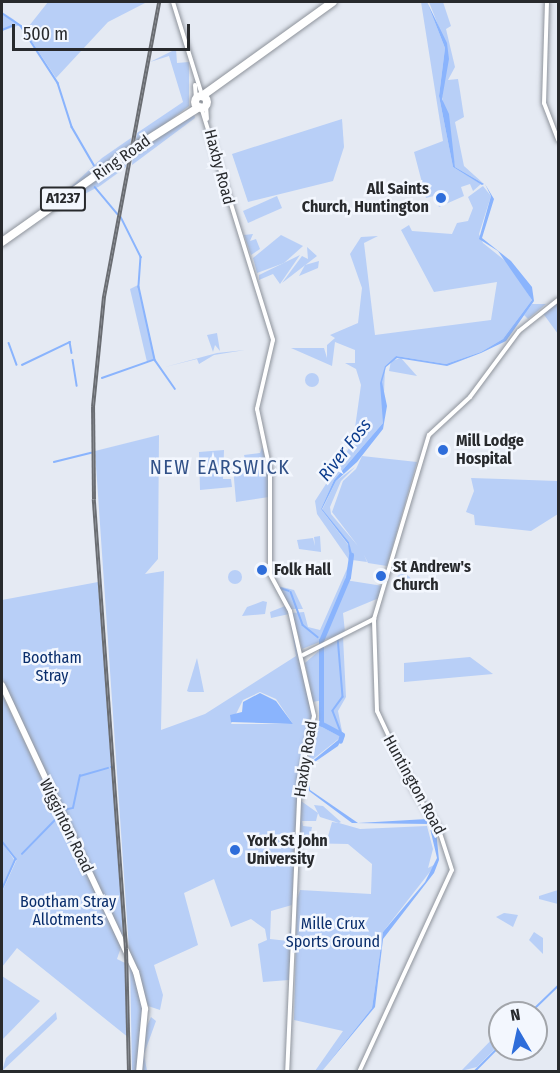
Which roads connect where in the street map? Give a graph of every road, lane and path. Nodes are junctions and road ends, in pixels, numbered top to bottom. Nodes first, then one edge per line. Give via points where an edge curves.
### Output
1 (173, 2) edge
2 (333, 2) edge
3 (548, 2) edge
4 (201, 102) junction
5 (558, 140) edge
6 (2, 242) edge
7 (558, 300) edge
8 (374, 620) junction
9 (305, 654) junction
10 (2, 685) edge
11 (139, 1071) edge
12 (287, 1071) edge
13 (359, 1071) edge

1 - 4 street, Haxby Road
2 - 4 highway, Ring Road / A1237
3 - 5 street via 543,74 548,120
4 - 6 highway, Ring Road / A1237, bridge
4 - 9 street, Haxby Road via 274,346 257,410 270,470 270,574
7 - 8 street, Huntington Road via 519,330 470,398 429,435
8 - 9 street
8 - 13 street, Huntington Road via 377,711 414,790 438,827 452,870
9 - 12 street, Haxby Road via 314,716 297,822
10 - 11 main road, Wigginton Road via 136,972 145,1014

